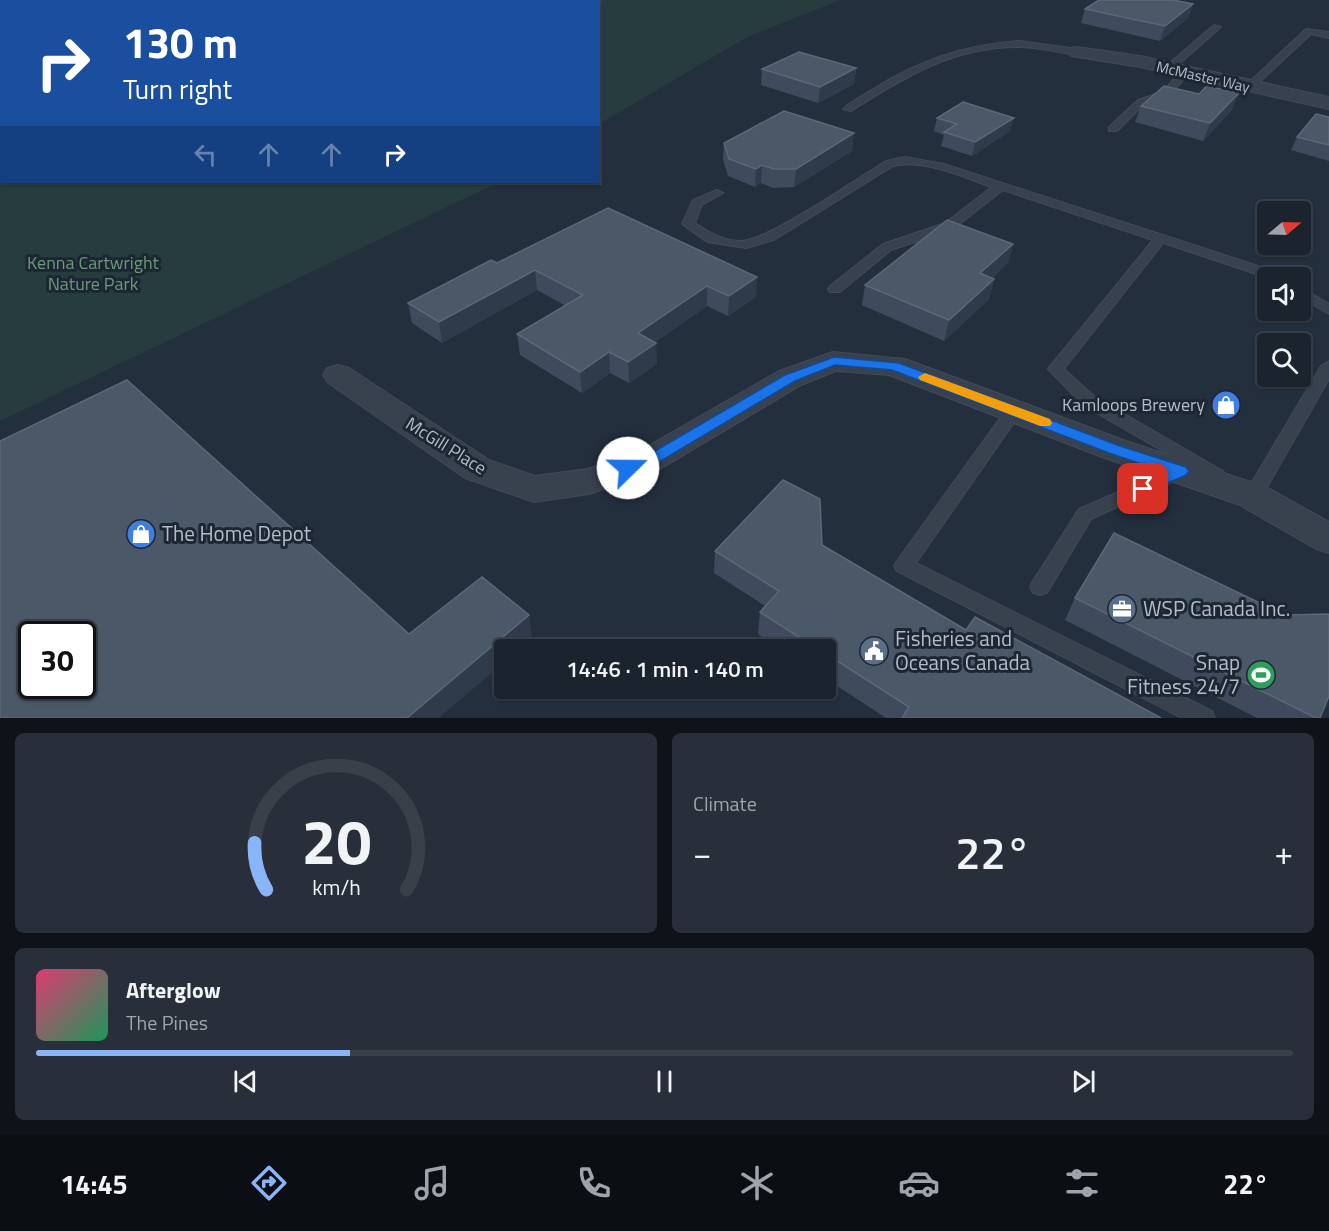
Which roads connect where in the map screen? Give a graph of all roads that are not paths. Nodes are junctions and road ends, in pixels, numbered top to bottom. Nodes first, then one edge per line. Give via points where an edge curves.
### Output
1 (1217, 27) dead end
2 (1329, 35) edge
3 (1077, 52) joint
4 (1177, 71) junction
5 (1248, 88) junction
6 (1329, 103) edge
7 (848, 109) dead end
8 (1113, 129) dead end
9 (1001, 186) junction
10 (717, 194) dead end
11 (1161, 238) junction
12 (1257, 270) edge
13 (835, 289) dead end
14 (1311, 298) edge
15 (1329, 310) edge
16 (1329, 366) edge
17 (338, 375) dead end
18 (1014, 411) junction
19 (1181, 471) junction
20 (1253, 496) junction
21 (1329, 539) edge
22 (1040, 587) dead end
23 (1204, 718) edge

1 - 4 lane
2 - 5 lane via 1309,31
3 - 4 street, McMaster Way
3 - 7 lane via 1019,44 986,46 903,74
4 - 5 street, McMaster Way
4 - 8 lane via 1165,94 1141,102
5 - 6 street, McMaster Way
9 - 10 lane via 940,166 905,160 890,163 770,237 742,244 711,239 687,224 697,203
9 - 11 lane
9 - 13 lane via 949,226 887,247
11 - 12 lane
11 - 20 lane via 1056,369 1089,401
14 - 15 lane
16 - 20 lane
17 - 18 street, McGill Place via 477,469 534,489 589,481 648,461 790,378 834,361 894,366
18 - 19 street, McGill Place
18 - 23 lane via 904,566
19 - 20 street, McGill Place
19 - 22 lane via 1085,514
20 - 21 street, McGill Place

